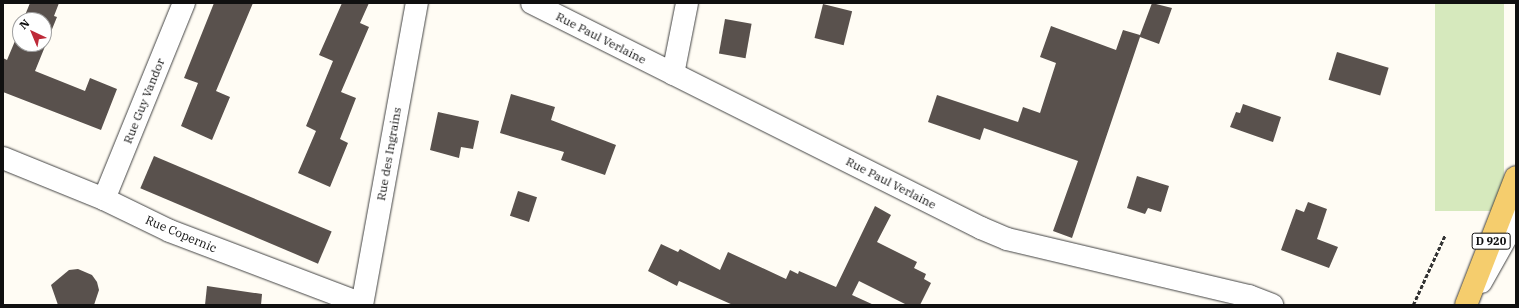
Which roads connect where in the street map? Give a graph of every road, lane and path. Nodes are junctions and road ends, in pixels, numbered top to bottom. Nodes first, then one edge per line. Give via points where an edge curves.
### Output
1 (184, 3) edge
2 (417, 3) edge
3 (532, 3) edge
4 (688, 3) edge
5 (673, 74) junction
6 (3, 158) edge
7 (1516, 177) edge
8 (104, 199) junction
9 (1516, 220) edge
10 (1445, 235) dead end
11 (362, 304) edge
12 (1272, 305) edge
13 (1413, 305) edge
14 (1466, 305) edge

1 - 8 street, Rue Guy Vandor
2 - 11 street, Rue des Ingrains
3 - 5 street, Rue Paul Verlaine
4 - 5 street
5 - 12 street, Rue Paul Verlaine via 1007,239 1249,296
6 - 8 street, Rue Copernic
7 - 14 main road, D 920
8 - 11 street, Rue Copernic via 170,231
9 - 14 street
10 - 13 path

